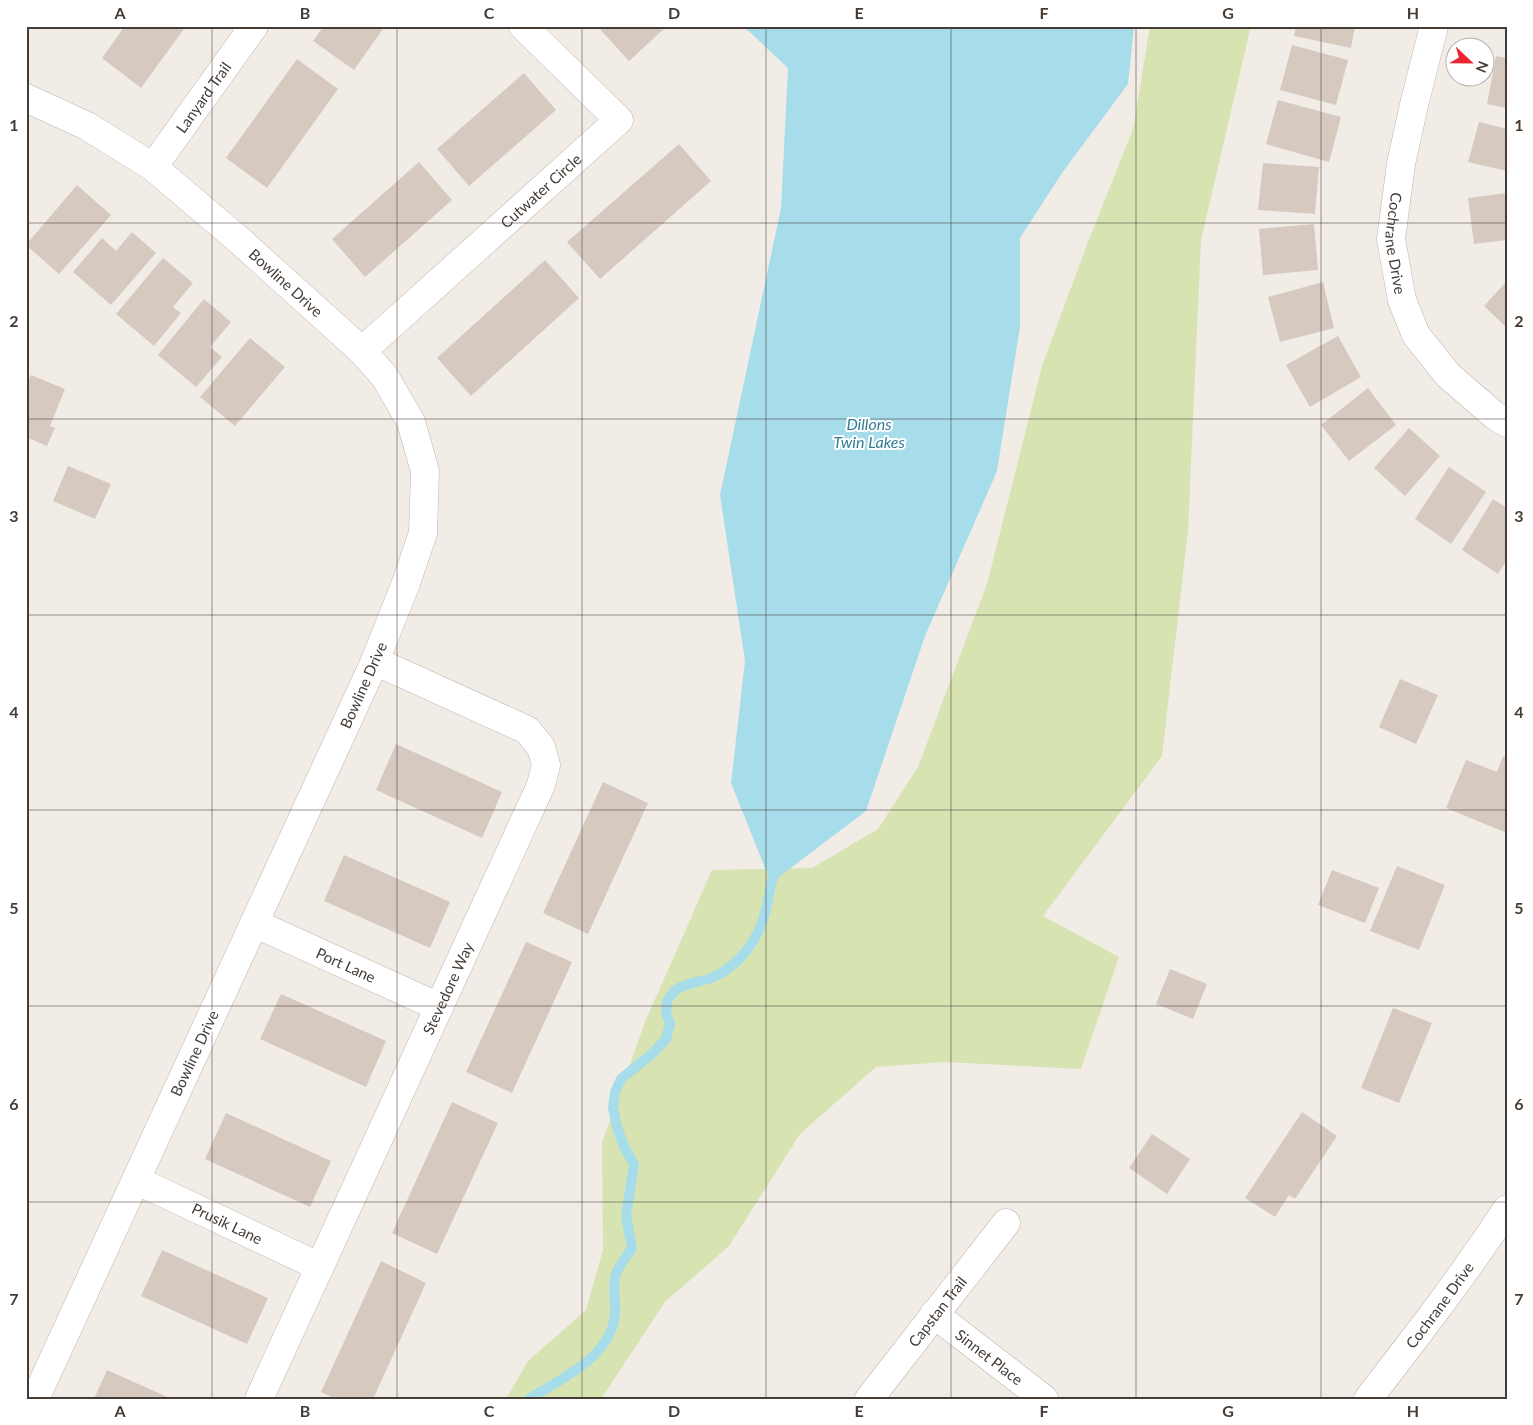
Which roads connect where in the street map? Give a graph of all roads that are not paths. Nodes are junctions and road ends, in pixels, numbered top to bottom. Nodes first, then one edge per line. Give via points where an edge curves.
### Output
1 (254, 26) edge
2 (523, 26) edge
3 (1434, 26) edge
4 (27, 100) edge
5 (153, 167) junction
6 (362, 351) junction
7 (1507, 423) edge
8 (375, 661) junction
9 (254, 923) junction
10 (439, 1007) junction
11 (136, 1180) junction
12 (1507, 1209) edge
13 (1006, 1223) dead end
14 (320, 1267) junction
15 (934, 1314) junction
16 (35, 1399) edge
17 (259, 1399) edge
18 (869, 1399) edge
19 (1044, 1399) edge
20 (1368, 1399) edge

1 - 5 street, Lanyard Trail
2 - 6 street, Cutwater Circle via 619,120
3 - 7 street, Cochrane Drive via 1401,164 1391,240 1402,300 1416,335 1448,375
4 - 5 street, Bowline Drive via 87,126
5 - 6 street, Bowline Drive
6 - 8 street, Bowline Drive via 385,377 412,422 425,472 423,534
8 - 9 street, Bowline Drive
8 - 10 street, Stevedore Way via 527,730 541,747 546,765 541,785
9 - 10 street, Port Lane
9 - 11 street, Bowline Drive
10 - 14 street, Stevedore Way
11 - 14 street, Prusik Lane
11 - 16 street, Bowline Drive
12 - 20 street, Cochrane Drive via 1474,1260
13 - 15 street, Capstan Trail
14 - 17 street, Stevedore Way
15 - 18 street, Capstan Trail
15 - 19 street, Sinnet Place

